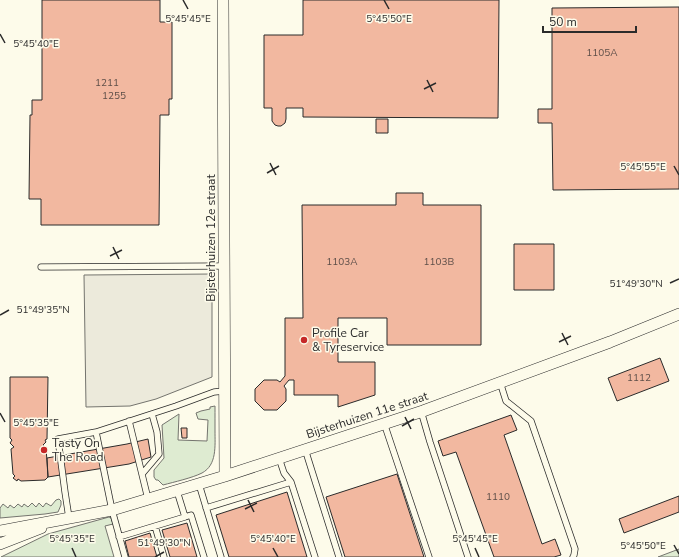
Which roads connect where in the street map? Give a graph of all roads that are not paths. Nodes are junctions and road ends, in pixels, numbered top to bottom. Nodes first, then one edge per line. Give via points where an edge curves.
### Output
1 (224, 0) edge
2 (224, 266) junction
3 (41, 267) dead end
4 (679, 314) edge
5 (500, 382) junction
6 (224, 391) junction
7 (421, 411) junction
8 (152, 414) junction
9 (129, 421) junction
10 (384, 423) junction
11 (96, 432) junction
12 (304, 449) junction
13 (279, 458) junction
14 (142, 474) junction
15 (225, 476) junction
16 (292, 482) junction
17 (199, 484) junction
18 (177, 491) junction
19 (148, 499) junction
20 (206, 508) junction
21 (112, 510) junction
22 (185, 517) junction
23 (69, 518) junction
24 (58, 520) junction
25 (155, 526) junction
26 (0, 531) edge
27 (119, 537) junction
28 (0, 544) edge
29 (125, 557) edge
30 (164, 557) edge
31 (204, 557) edge
32 (221, 557) edge
33 (315, 557) edge
34 (339, 557) edge
35 (429, 557) edge
36 (468, 557) edge
37 (573, 557) edge

1 - 2 street, Bijsterhuizen 12e straat
2 - 3 lane
2 - 6 street, Bijsterhuizen 12e straat
4 - 5 street, Bijsterhuizen 11e straat
5 - 7 street, Bijsterhuizen 11e straat
5 - 37 lane via 506,401 531,421 575,549
6 - 8 lane via 214,392
6 - 15 street, Bijsterhuizen 12e straat
7 - 10 street, Bijsterhuizen 11e straat
7 - 36 lane
8 - 9 lane
8 - 14 lane via 159,454
9 - 11 lane
9 - 14 lane
10 - 12 street, Bijsterhuizen 11e straat
10 - 35 lane
11 - 21 lane
11 - 23 lane via 58,439
12 - 13 street, Bijsterhuizen 11e straat
12 - 34 lane
13 - 15 street, Bijsterhuizen 11e straat
13 - 16 lane via 284,473
14 - 19 lane
15 - 17 street, Bijsterhuizen 11e straat
16 - 20 lane
16 - 33 lane
17 - 18 street, Bijsterhuizen 11e straat
17 - 20 lane
18 - 19 street, Bijsterhuizen 11e straat
18 - 22 lane
19 - 21 street, Bijsterhuizen 11e straat
20 - 32 lane
21 - 23 street, Bijsterhuizen 11e straat
21 - 27 lane
22 - 25 lane
22 - 31 lane via 191,515
23 - 24 street, Bijsterhuizen 11e straat
24 - 26 street, Bijsterhuizen 11e straat
24 - 28 street, Bijsterhuizen 11e straat
25 - 27 lane
25 - 30 lane
27 - 29 lane

